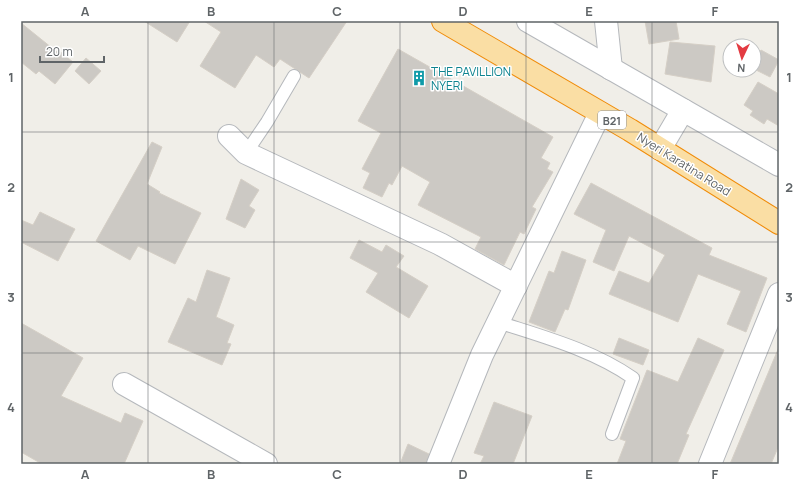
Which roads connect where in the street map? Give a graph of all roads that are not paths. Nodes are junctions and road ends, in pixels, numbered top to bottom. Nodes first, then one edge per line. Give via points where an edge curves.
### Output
1 (443, 21) edge
2 (528, 21) edge
3 (606, 21) edge
4 (611, 69) junction
5 (294, 76) dead end
6 (683, 110) junction
7 (600, 113) junction
8 (228, 136) dead end
9 (660, 149) junction
10 (246, 153) junction
11 (779, 165) edge
12 (779, 223) edge
13 (516, 286) junction
14 (779, 294) edge
15 (498, 322) junction
16 (124, 384) dead end
17 (612, 434) dead end
18 (266, 464) edge
19 (438, 464) edge
20 (710, 464) edge

1 - 7 highway, Nyeri Karatina Road / B21
2 - 4 street
3 - 4 street
4 - 6 street
5 - 10 lane
6 - 9 street
6 - 11 street
7 - 9 highway, Nyeri Karatina Road / B21
7 - 13 street
8 - 10 street
9 - 12 highway, Nyeri Karatina Road / B21
10 - 13 street via 440,244
13 - 15 street
14 - 20 street
15 - 17 lane via 586,352 633,378
15 - 19 street
16 - 18 street

